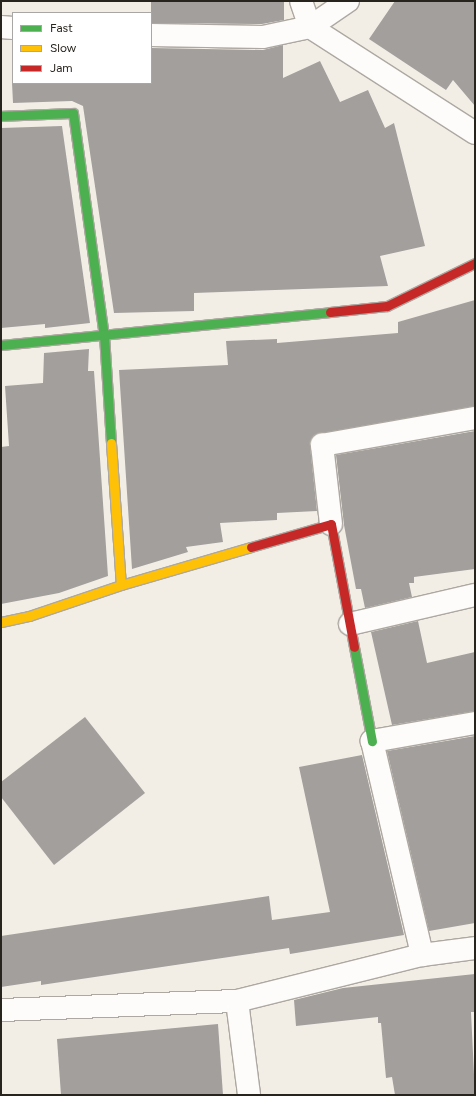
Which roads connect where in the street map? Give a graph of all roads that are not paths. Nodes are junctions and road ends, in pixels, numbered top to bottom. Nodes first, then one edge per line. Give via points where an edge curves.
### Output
1 (301, 1) edge
2 (348, 1) edge
3 (1, 27) edge
4 (310, 27) junction
5 (12, 28) edge
6 (152, 35) edge
7 (1, 116) edge
8 (475, 133) edge
9 (475, 263) edge
10 (104, 335) junction
11 (1, 345) edge
12 (475, 418) edge
13 (331, 524) junction
14 (122, 585) junction
15 (475, 595) edge
16 (1, 622) edge
17 (350, 624) junction
18 (475, 722) edge
19 (372, 740) junction
20 (475, 948) edge
21 (422, 955) junction
22 (237, 1001) junction
23 (1, 1010) edge
24 (249, 1095) edge

1 - 4 street
2 - 4 street
3 - 5 street
4 - 6 street via 263,37
4 - 8 street
7 - 10 street via 73,113
9 - 10 street via 387,306
10 - 11 street
10 - 14 street
12 - 13 street via 322,445
13 - 14 street
13 - 17 street
14 - 16 street via 29,616
15 - 17 street
17 - 19 street
18 - 19 street
19 - 21 street
20 - 21 street
21 - 22 street
22 - 23 street
22 - 24 street

